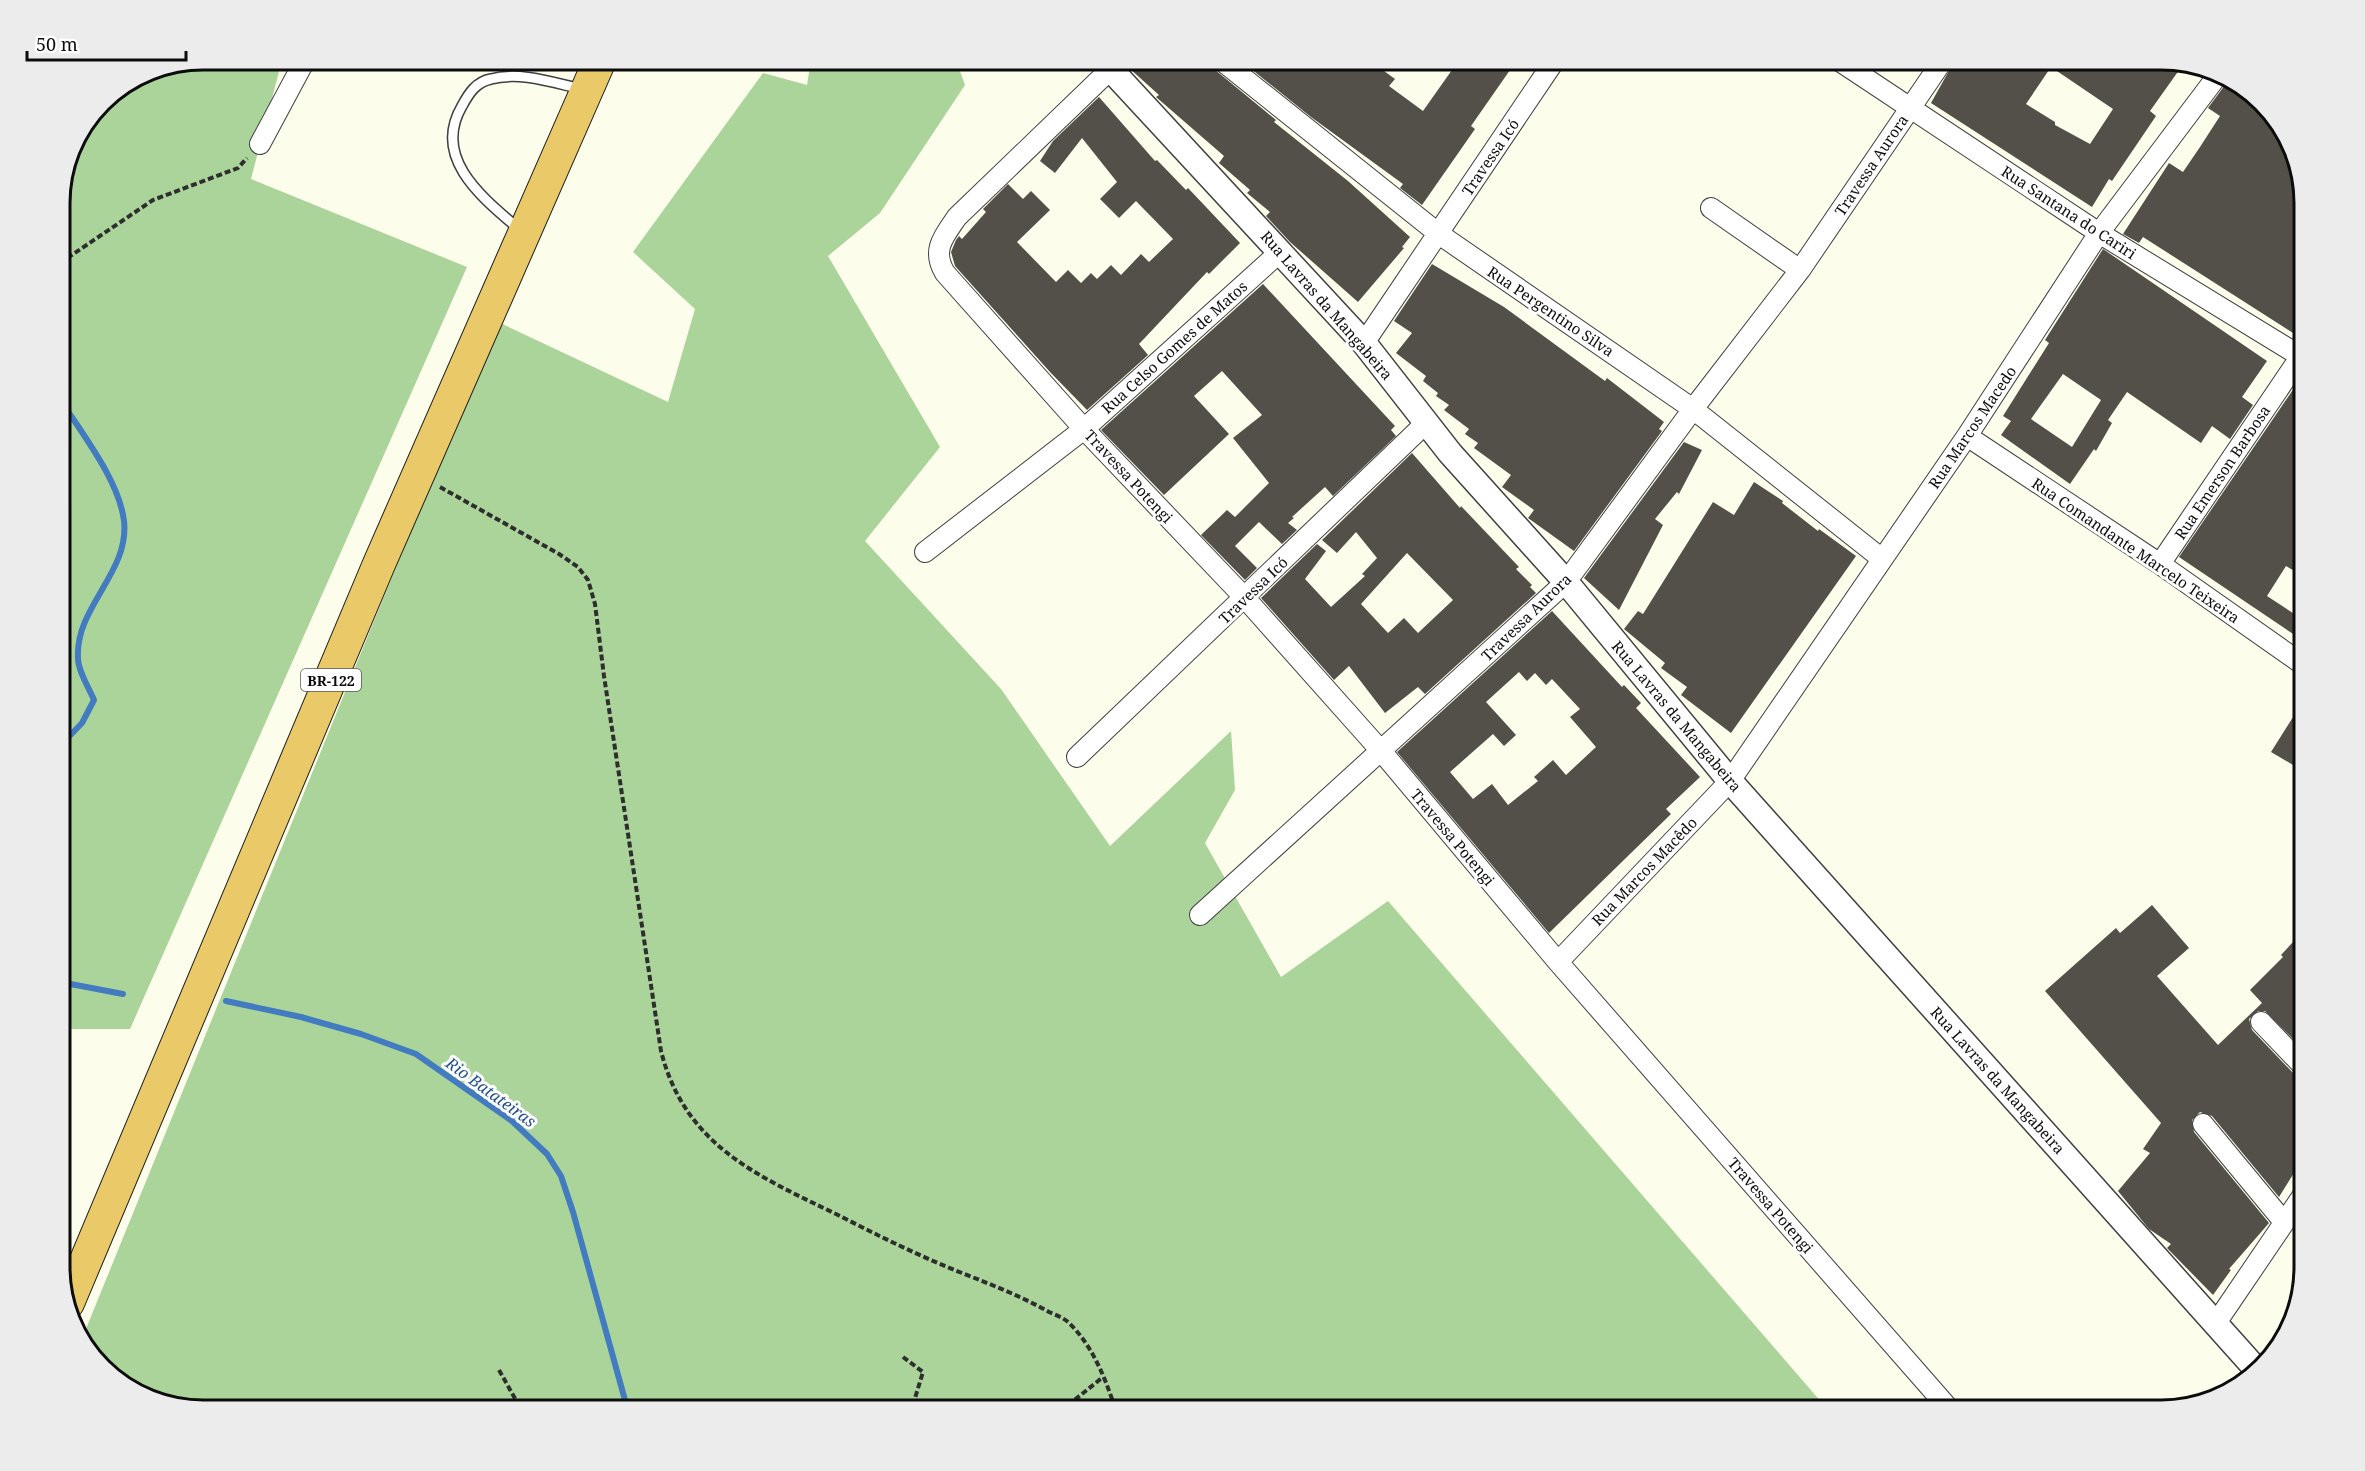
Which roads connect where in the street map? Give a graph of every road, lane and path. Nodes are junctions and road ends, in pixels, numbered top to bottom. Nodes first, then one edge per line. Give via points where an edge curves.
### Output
1 (299, 71) edge
2 (595, 71) edge
3 (1103, 71) edge
4 (1118, 71) edge
5 (1235, 71) edge
6 (1548, 71) edge
7 (1854, 71) edge
8 (1935, 71) edge
9 (2213, 81) edge
10 (587, 90) junction
11 (1909, 108) junction
12 (260, 144) joint
13 (1711, 208) dead end
14 (2099, 233) junction
15 (524, 234) junction
16 (1439, 234) junction
17 (1280, 252) junction
18 (71, 256) edge
19 (1800, 270) junction
20 (1364, 343) junction
21 (2294, 350) edge
22 (2294, 368) edge
23 (1693, 409) junction
24 (1426, 423) junction
25 (1084, 429) junction
26 (1967, 436) junction
27 (418, 475) junction
28 (925, 552) dead end
29 (1882, 559) junction
30 (2160, 564) junction
31 (1566, 582) junction
32 (1245, 598) junction
33 (2294, 658) edge
34 (1382, 752) junction
35 (1077, 757) dead end
36 (1730, 781) junction
37 (1200, 915) dead end
38 (1558, 962) junction
39 (2261, 1022) dead end
40 (2294, 1056) edge
41 (2203, 1124) dead end
42 (2294, 1208) edge
43 (2284, 1222) junction
44 (73, 1292) edge
45 (2216, 1323) junction
46 (903, 1357) dead end
47 (2252, 1365) edge
48 (499, 1370) dead end
49 (1102, 1377) junction
50 (516, 1400) edge
51 (914, 1400) edge
52 (1074, 1400) edge
53 (1111, 1400) edge
54 (1941, 1400) edge

1 - 12 street
2 - 10 highway, BR-122
3 - 25 street, Travessa Potengi via 957,217 939,247 939,264 945,273
4 - 17 street, Rua Lavras da Mangabeira
5 - 16 street, Rua Pergentino Silva
6 - 16 street, Travessa Icó
7 - 11 street, Rua Santana do Cariri
8 - 11 street, Travessa Aurora
9 - 14 street, Rua Marcos Macedo
10 - 15 highway, BR-122
10 - 15 lane via 519,76 490,79 472,89 457,115 452,143 459,167 474,188
11 - 14 street, Rua Santana do Cariri
11 - 19 street, Travessa Aurora
12 - 18 path via 238,168 153,200
13 - 19 street
14 - 21 street, Rua Santana do Cariri
14 - 26 street, Rua Marcos Macedo
15 - 27 highway, BR-122
16 - 20 street, Travessa Icó
16 - 23 street, Rua Pergentino Silva
17 - 20 street, Rua Lavras da Mangabeira
17 - 25 street, Rua Celso Gomes de Matos
19 - 23 street, Travessa Aurora
20 - 24 street, Rua Lavras da Mangabeira
22 - 30 street, Rua Emerson Barbosa
23 - 29 street, Rua Pergentino Silva
23 - 31 street, Travessa Aurora
24 - 31 street, Rua Lavras da Mangabeira
24 - 32 street, Travessa Icó
25 - 28 street, Rua Celso Gomes de Matos
25 - 32 street, Travessa Potengi
26 - 29 street, Rua Marcos Macedo
26 - 30 street, Rua Comandante Marcelo Teixeira
27 - 44 highway, BR-122
27 - 49 path via 559,554 578,567 588,580 595,604 661,1051 678,1099 696,1123 740,1164 784,1189 919,1256 999,1288 1068,1322 1086,1344
29 - 36 street, Rua Marcos Macedo
30 - 33 street, Rua Comandante Marcelo Teixeira
31 - 34 street, Travessa Aurora
31 - 36 street, Rua Lavras da Mangabeira
32 - 34 street, Travessa Potengi
32 - 35 street, Travessa Icó
34 - 37 street, Travessa Aurora
34 - 38 street, Travessa Potengi
36 - 38 street, Rua Marcos Macêdo
36 - 45 street, Rua Lavras da Mangabeira
38 - 54 street, Travessa Potengi
39 - 40 street
41 - 43 street
42 - 43 street
43 - 45 street
45 - 47 street, Rua Lavras da Mangabeira
46 - 51 path via 923,1372
48 - 50 path
49 - 52 path
49 - 53 path

